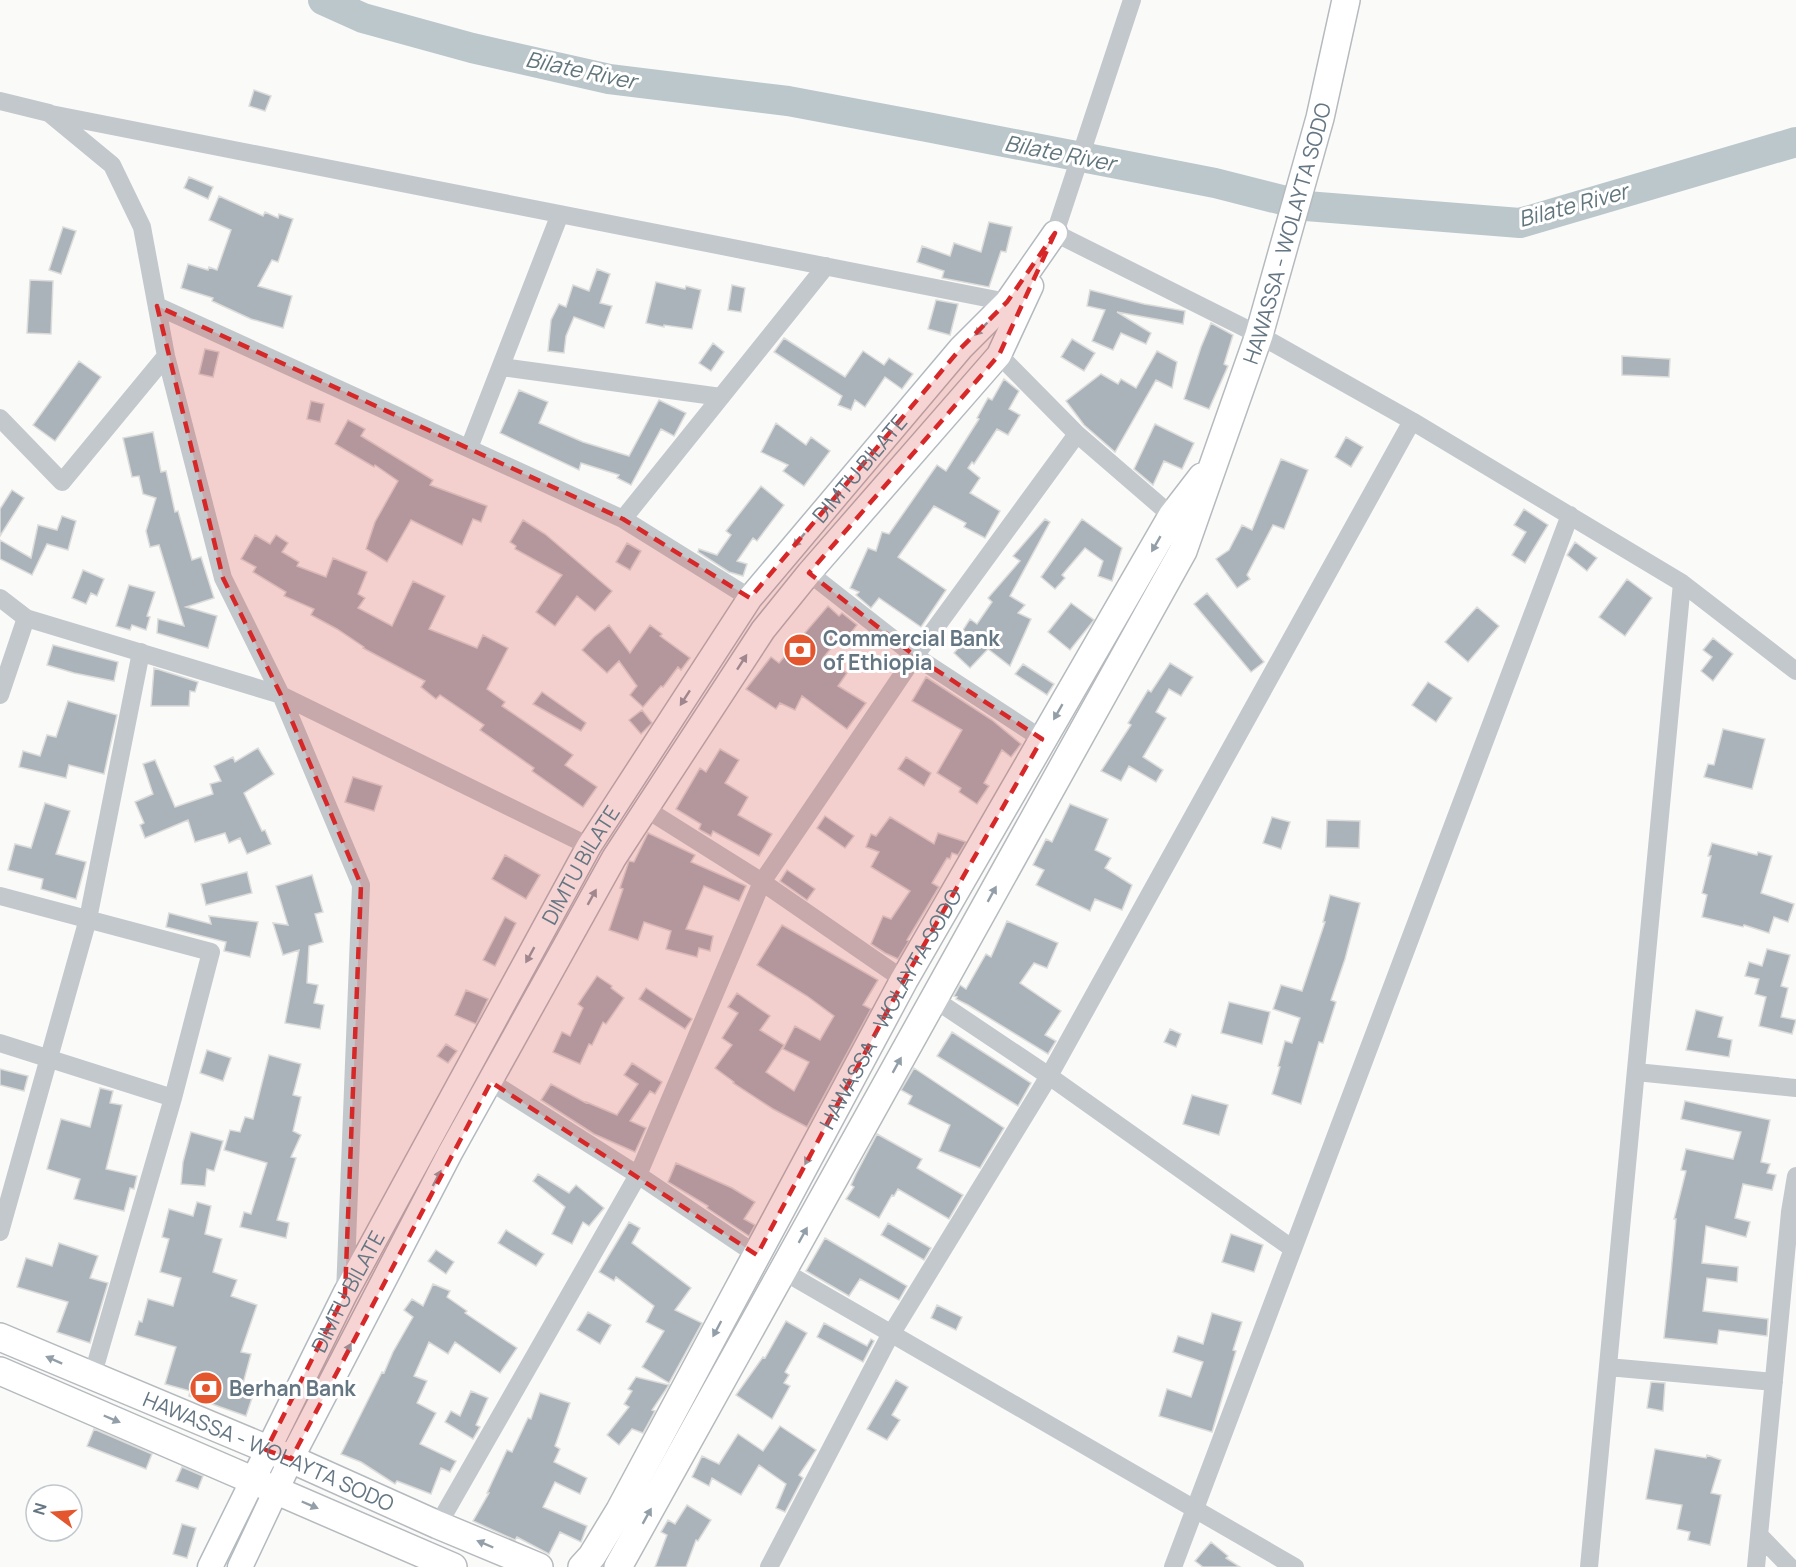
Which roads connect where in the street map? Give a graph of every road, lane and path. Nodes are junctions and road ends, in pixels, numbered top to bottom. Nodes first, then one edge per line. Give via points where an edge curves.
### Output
1 (1132, 0) edge
2 (1346, 0) edge
3 (0, 101) edge
4 (49, 113) junction
5 (560, 214) junction
6 (1055, 233) junction
7 (826, 266) junction
8 (1007, 302) junction
9 (157, 306) junction
10 (1258, 334) junction
11 (999, 355) junction
12 (166, 356) junction
13 (501, 367) junction
14 (721, 397) junction
15 (0, 418) edge
16 (1412, 421) junction
17 (1077, 434) junction
18 (469, 448) junction
19 (1214, 462) junction
20 (1172, 516) junction
21 (1570, 516) junction
22 (623, 519) junction
23 (809, 573) junction
24 (1682, 583) junction
25 (0, 598) edge
26 (750, 598) junction
27 (26, 618) junction
28 (141, 652) junction
29 (915, 656) junction
30 (1796, 671) edge
31 (0, 695) edge
32 (281, 695) junction
33 (1042, 739) junction
34 (1069, 755) junction
35 (646, 809) junction
36 (589, 846) junction
37 (762, 882) junction
38 (0, 896) edge
39 (88, 919) junction
40 (904, 980) junction
41 (934, 999) junction
42 (0, 1043) edge
43 (49, 1058) junction
44 (1636, 1072) junction
45 (1049, 1076) junction
46 (490, 1083) junction
47 (1796, 1088) edge
48 (173, 1098) junction
49 (638, 1175) junction
50 (1796, 1176) edge
51 (1794, 1212) edge
52 (0, 1232) edge
53 (1293, 1249) junction
54 (757, 1256) junction
55 (783, 1271) junction
56 (345, 1294) junction
57 (892, 1334) junction
58 (0, 1337) edge
59 (1608, 1367) junction
60 (0, 1371) edge
61 (92, 1377) junction
62 (1774, 1382) junction
63 (278, 1454) junction
64 (263, 1485) junction
65 (1195, 1509) junction
66 (438, 1525) junction
67 (1760, 1536) junction
68 (210, 1567) edge
69 (240, 1567) edge
70 (453, 1567) edge
71 (538, 1567) edge
72 (582, 1567) edge
73 (618, 1567) edge
74 (769, 1567) edge
75 (1173, 1567) edge
76 (1295, 1567) edge
77 (1589, 1567) edge
78 (1756, 1567) edge
79 (1790, 1567) edge

1 - 6 street
2 - 10 main road, HAWASSA - WOLAYTA SODO via 1320,118
3 - 4 street
4 - 5 street
4 - 9 street via 111,165 142,227
5 - 7 street
5 - 13 street
6 - 8 main road, DIMTU BILATE
6 - 10 street
6 - 11 main road
7 - 8 street
7 - 14 street
8 -> 26 main road, DIMTU BILATE via 961,348
9 - 12 street
9 - 18 street
10 - 16 street
10 - 19 main road, HAWASSA - WOLAYTA SODO
11 - 17 street
11 - 23 main road
12 - 15 street via 62,482
12 - 32 street via 223,578
13 - 14 street
13 - 18 street
14 - 22 street
16 - 21 street
16 - 45 street
17 - 20 street
17 - 29 street
18 - 22 street
19 - 20 main road, HAWASSA - WOLAYTA SODO
19 - 34 main road, HAWASSA - WOLAYTA SODO via 1183,550
20 -> 33 main road, HAWASSA - WOLAYTA SODO
21 - 24 street
21 - 53 street
22 - 26 street
23 - 29 street
35 -> 23 main road via 763,630
24 - 30 street
24 - 44 street
25 - 27 street
26 -> 36 main road, DIMTU BILATE
27 - 28 street
27 - 31 street
28 - 32 street
28 - 39 street
29 - 33 street
29 - 37 street
32 - 36 street
32 - 56 street via 361,885
33 - 34 main road
33 - 40 main road, HAWASSA - WOLAYTA SODO
41 -> 34 main road, HAWASSA - WOLAYTA SODO
35 - 37 street
46 -> 35 main road via 614,858
36 -> 56 main road, DIMTU BILATE
37 - 40 street
37 - 49 street
38 - 39 street
39 - 43 street
39 - 48 street via 211,952
40 - 41 main road
40 -> 54 main road, HAWASSA - WOLAYTA SODO
41 - 45 street
55 -> 41 main road, HAWASSA - WOLAYTA SODO
42 - 43 street
43 - 48 street
43 - 52 street
44 - 47 street
44 - 59 street
45 - 53 street
45 - 57 street
46 - 49 street
63 -> 46 main road
48 - 61 street
49 - 54 street
49 - 66 street
50 - 51 street
51 - 62 street
53 - 65 street
54 - 55 main road
54 -> 72 main road, HAWASSA - WOLAYTA SODO via 620,1510
55 - 57 street
73 -> 55 main road, HAWASSA - WOLAYTA SODO
56 - 63 main road, DIMTU BILATE
57 - 65 street
57 - 74 street
61 -> 58 main road, HAWASSA - WOLAYTA SODO
59 - 62 street
59 - 77 street
60 -> 64 main road, HAWASSA - WOLAYTA SODO
61 - 63 main road, HAWASSA - WOLAYTA SODO
62 - 67 street
63 - 64 main road, DIMTU BILATE
63 - 66 main road, HAWASSA - WOLAYTA SODO
64 - 68 main road, DIMTU BILATE
64 - 69 main road, DIMTU BILATE
64 -> 70 main road, HAWASSA - WOLAYTA SODO
65 - 75 street
65 - 76 street
71 -> 66 main road, HAWASSA - WOLAYTA SODO
67 - 78 street
67 - 79 street

